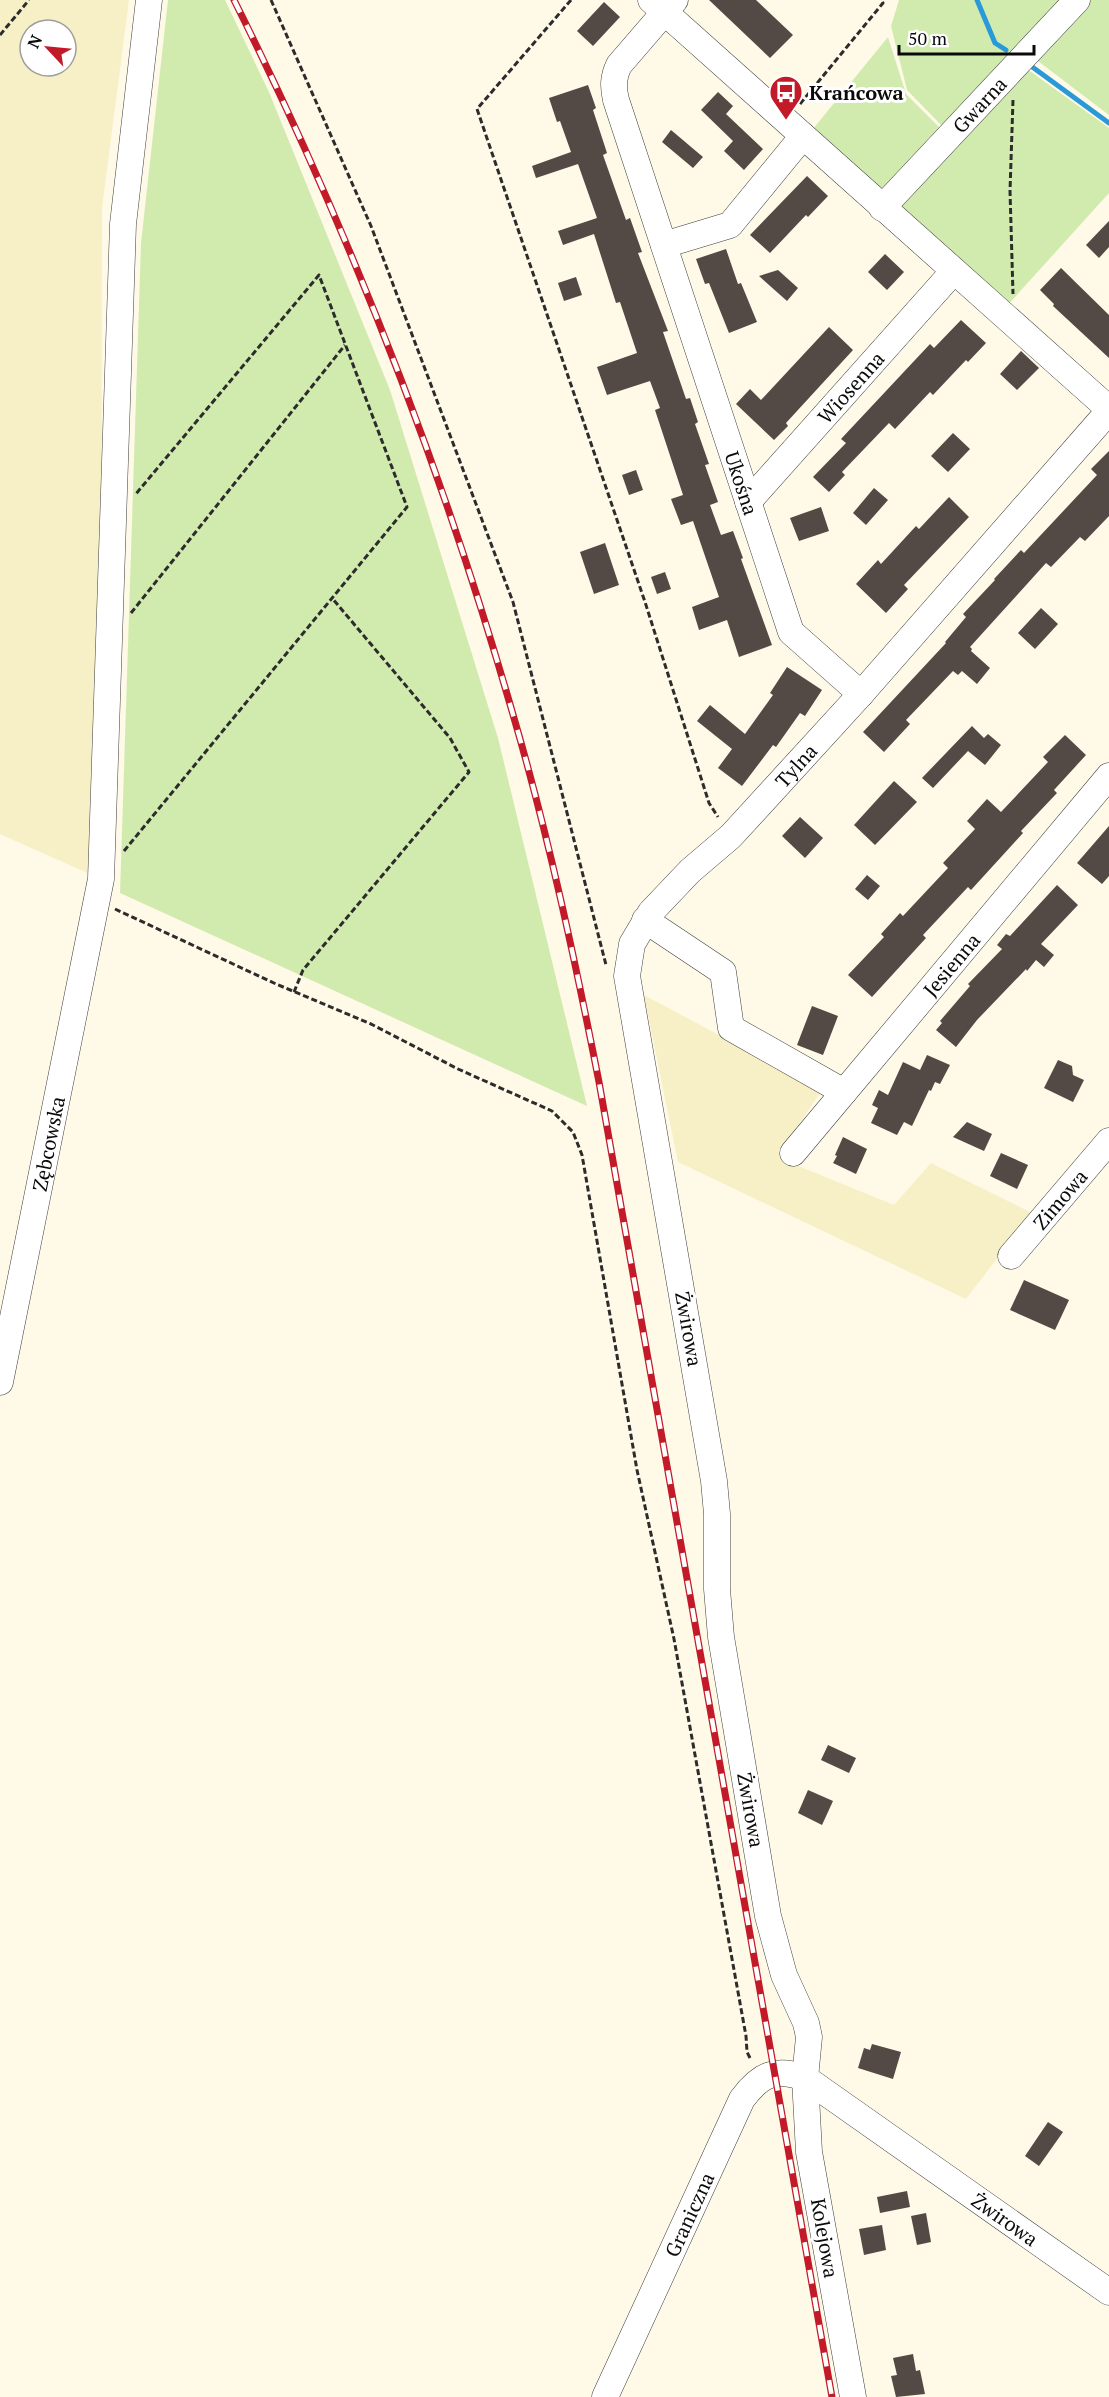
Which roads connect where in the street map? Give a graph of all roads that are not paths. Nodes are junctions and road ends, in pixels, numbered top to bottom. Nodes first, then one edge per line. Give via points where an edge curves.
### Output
1 (148, 0) edge
2 (1077, 0) edge
3 (664, 4) edge
4 (794, 128) junction
5 (882, 208) junction
6 (664, 245) junction
7 (953, 272) junction
8 (1109, 410) edge
9 (748, 501) junction
10 (861, 694) junction
11 (1109, 776) edge
12 (645, 920) junction
13 (844, 1092) junction
14 (1109, 1141) edge
15 (793, 1153) dead end
16 (660, 1169) joint
17 (1011, 1256) dead end
18 (0, 1382) edge
19 (805, 2078) junction
20 (1109, 2292) edge
21 (605, 2397) edge
22 (853, 2397) edge

1 - 18 street, Zębcowska via 123,224 101,879
2 - 5 street, Gwarna
3 - 4 street
3 - 6 street, Ukośna via 619,65 613,88
4 - 5 street
4 - 6 street via 730,225
5 - 7 street
6 - 9 street, Ukośna
7 - 8 street
7 - 9 street, Wiosenna
8 - 10 street, Tylna
9 - 10 street, Ukośna via 791,633
10 - 12 street, Tylna via 731,836 690,871
11 - 13 street, Jesienna
12 - 13 street via 723,972 731,1028
12 - 16 street, Tylna via 632,944 627,976
13 - 15 street, Jesienna
14 - 17 street, Zimowa
16 - 19 street, Żwirowa via 714,1481 722,1637 768,1916 784,1976 809,2037
19 - 20 street, Żwirowa
19 - 21 street, Graniczna via 785,2073 761,2078 742,2099
19 - 22 street, Kolejowa via 809,2152

